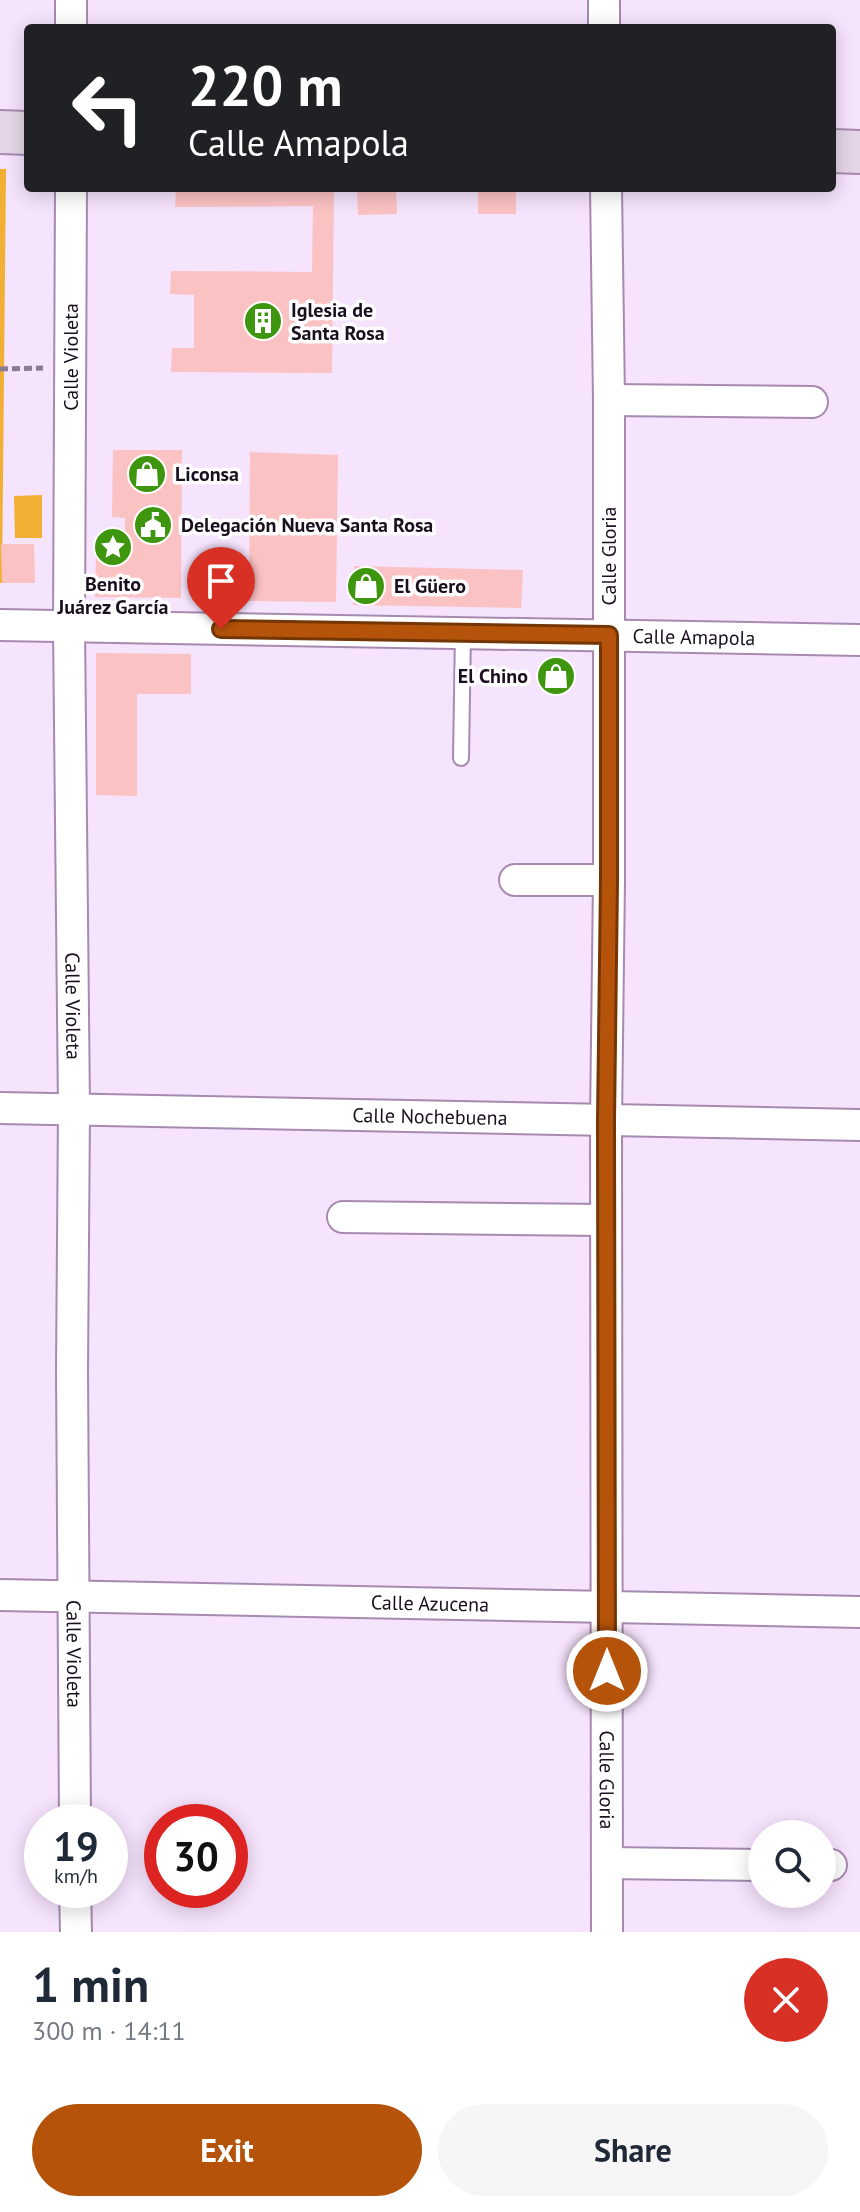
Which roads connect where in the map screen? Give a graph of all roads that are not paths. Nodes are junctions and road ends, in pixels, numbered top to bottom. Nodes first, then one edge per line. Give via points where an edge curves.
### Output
1 (71, 0) edge
2 (604, 0) edge
3 (71, 24) edge
4 (604, 24) edge
5 (0, 132) edge
6 (24, 133) edge
7 (836, 151) edge
8 (860, 152) edge
9 (71, 192) edge
10 (606, 192) edge
11 (609, 400) junction
12 (812, 402) dead end
13 (0, 625) edge
14 (69, 627) junction
15 (463, 632) junction
16 (609, 635) junction
17 (860, 640) edge
18 (461, 758) dead end
19 (515, 880) dead end
20 (609, 880) junction
21 (0, 1108) edge
22 (74, 1110) junction
23 (606, 1121) junction
24 (860, 1125) edge
25 (343, 1217) dead end
26 (606, 1220) junction
27 (0, 1595) edge
28 (72, 1596) junction
29 (607, 1607) junction
30 (860, 1612) edge
31 (75, 1804) edge
32 (607, 1863) junction
33 (748, 1865) edge
34 (75, 1908) edge
35 (76, 1932) edge
36 (607, 1932) edge

1 - 3 street
2 - 4 street
5 - 6 street
7 - 8 street
9 - 14 street, Calle Violeta
10 - 11 street, Calle Gloria
11 - 12 street
11 - 16 street, Calle Gloria
13 - 14 street, Calle Amapola
14 - 15 street, Calle Amapola
14 - 22 street, Calle Violeta
15 - 16 street, Calle Amapola
15 - 18 lane
16 - 17 street, Calle Amapola
16 - 20 street, Calle Gloria
19 - 20 street
20 - 23 street, Calle Gloria
21 - 22 street, Calle Nochebuena
22 - 23 street, Calle Nochebuena
22 - 28 street, Calle Violeta
23 - 24 street, Calle Nochebuena
23 - 26 street, Calle Gloria
25 - 26 street
26 - 29 street, Calle Gloria
27 - 28 street, Calle Azucena
28 - 29 street, Calle Azucena
28 - 31 street, Calle Violeta
29 - 30 street, Calle Azucena
29 - 32 street, Calle Gloria
32 - 33 street
32 - 36 street, Calle Gloria
34 - 35 street

